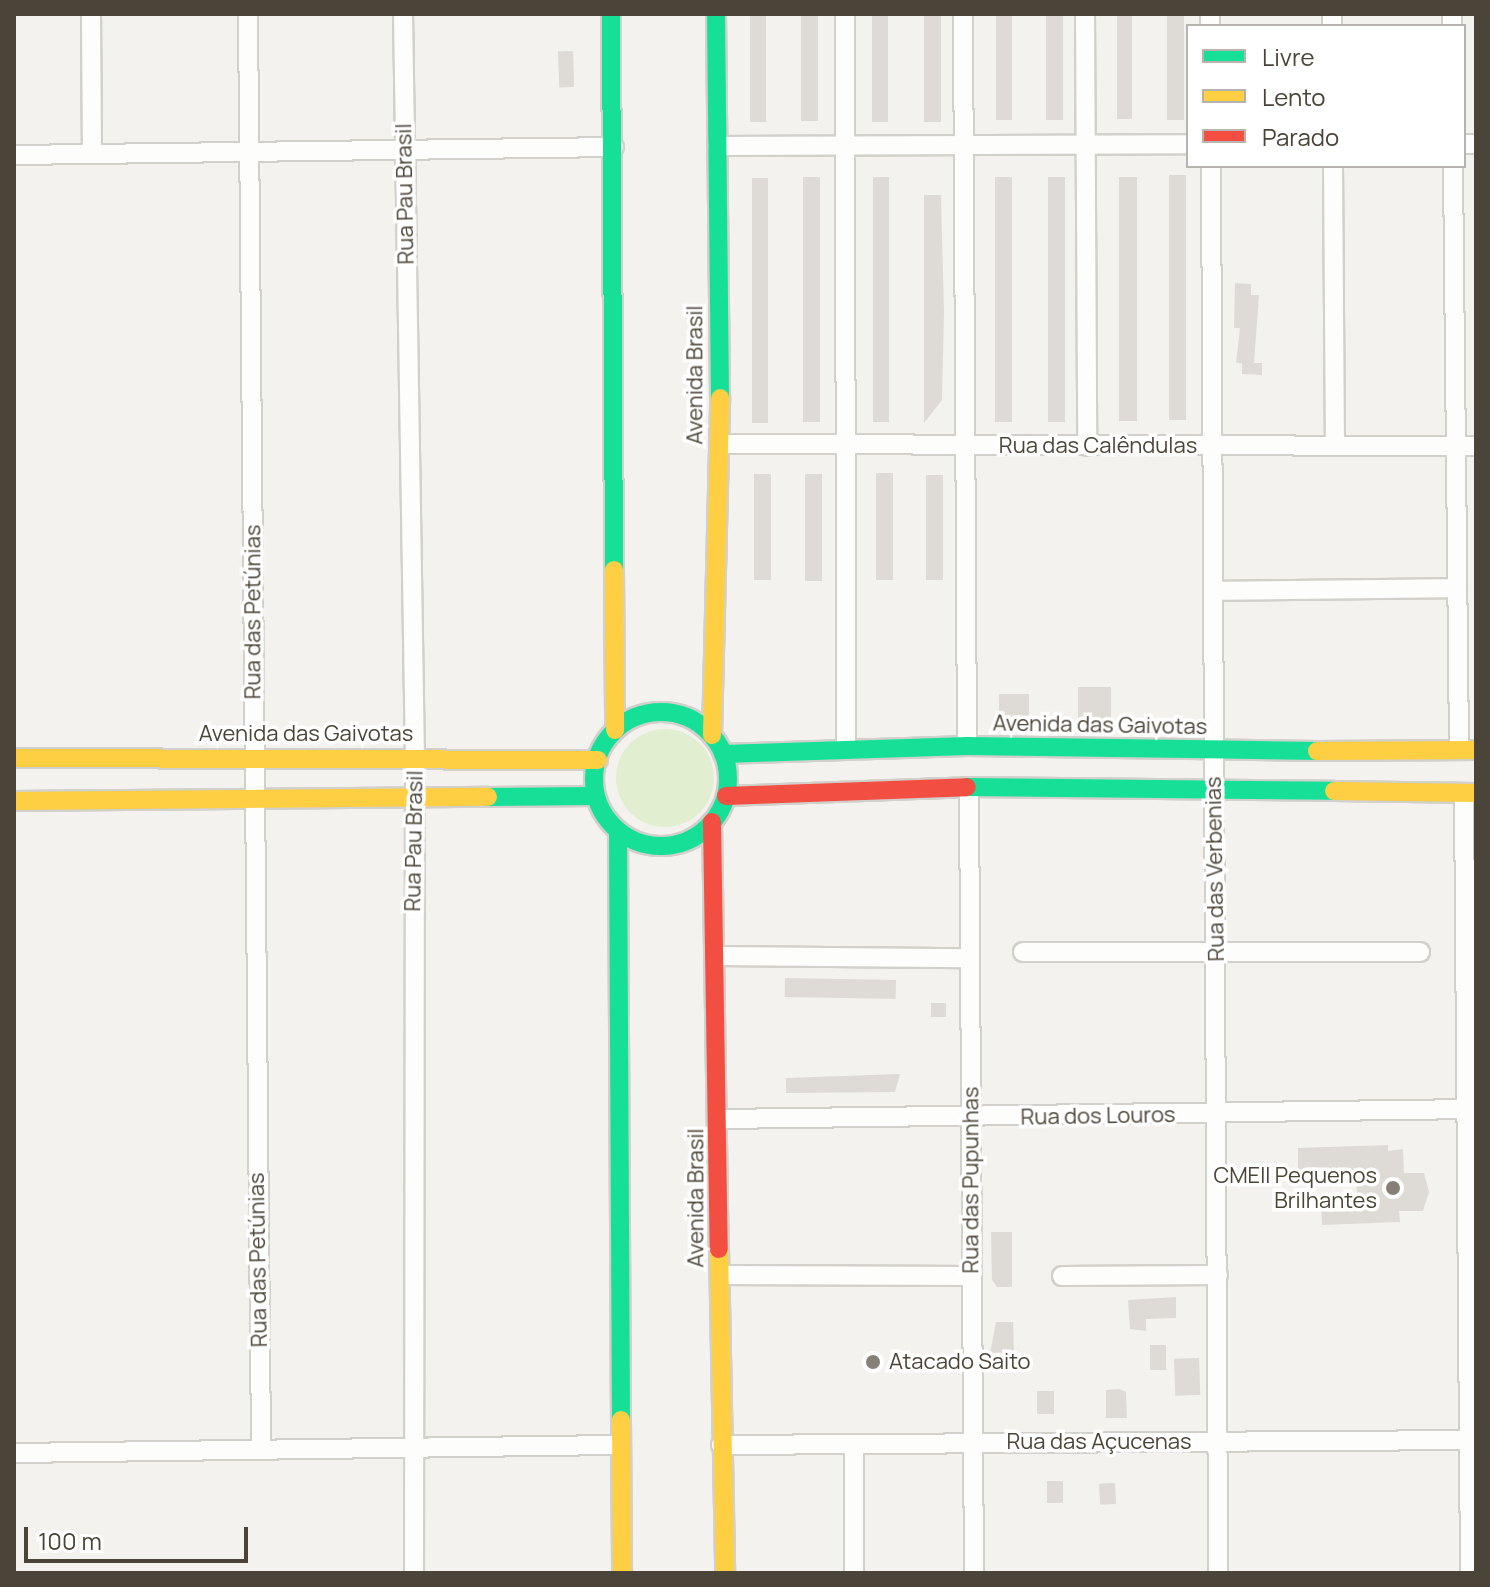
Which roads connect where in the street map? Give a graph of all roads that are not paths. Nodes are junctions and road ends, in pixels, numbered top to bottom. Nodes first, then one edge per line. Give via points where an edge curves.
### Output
1 (91, 14) edge
2 (248, 14) edge
3 (403, 14) edge
4 (611, 14) edge
5 (716, 14) edge
6 (845, 14) edge
7 (963, 14) edge
8 (1085, 14) edge
9 (1086, 144) junction
10 (1186, 144) edge
11 (964, 145) junction
12 (717, 146) junction
13 (845, 146) junction
14 (614, 147) junction
15 (404, 150) junction
16 (249, 152) junction
17 (92, 154) junction
18 (14, 155) edge
19 (1211, 168) edge
20 (1333, 168) edge
21 (1453, 168) edge
22 (720, 444) junction
23 (846, 445) junction
24 (965, 446) junction
25 (1087, 446) junction
26 (1335, 446) junction
27 (1456, 446) junction
28 (1476, 446) edge
29 (1213, 447) junction
30 (1457, 588) junction
31 (1214, 591) junction
32 (615, 730) junction
33 (712, 735) junction
34 (967, 746) junction
35 (846, 749) junction
36 (1467, 750) edge
37 (1215, 752) junction
38 (723, 754) junction
39 (14, 758) edge
40 (254, 758) junction
41 (415, 758) junction
42 (598, 760) junction
43 (969, 787) junction
44 (1212, 789) junction
45 (1470, 793) edge
46 (595, 796) junction
47 (726, 796) junction
48 (413, 797) junction
49 (251, 799) junction
50 (14, 801) edge
51 (712, 822) junction
52 (618, 831) junction
53 (1023, 952) dead end
54 (1216, 952) junction
55 (1420, 952) dead end
56 (1470, 954) edge
57 (717, 956) junction
58 (969, 958) junction
59 (1471, 1109) edge
60 (1217, 1114) junction
61 (971, 1117) junction
62 (720, 1119) junction
63 (720, 1275) junction
64 (1218, 1275) junction
65 (971, 1276) junction
66 (1062, 1276) dead end
67 (1472, 1276) edge
68 (1472, 1440) edge
69 (1220, 1441) junction
70 (971, 1443) junction
71 (854, 1444) junction
72 (620, 1445) junction
73 (721, 1445) junction
74 (414, 1448) junction
75 (261, 1450) junction
76 (14, 1453) edge
77 (414, 1573) edge
78 (622, 1573) edge
79 (725, 1573) edge
80 (854, 1573) edge
81 (974, 1573) edge
82 (1218, 1573) edge
83 (1470, 1573) edge

1 - 17 street
2 - 16 street, Rua das Petúnias
3 - 15 street, Rua Pau Brasil
4 - 14 street
5 - 12 street, Avenida Brasil
6 - 13 street
7 - 11 street
8 - 9 street
9 - 10 street
9 - 11 street
9 - 25 street
11 - 13 street
11 - 24 street
12 - 13 street
12 - 22 street, Avenida Brasil
13 - 23 street
14 - 15 street
14 - 32 street
15 - 16 street
15 - 41 street, Rua Pau Brasil
16 - 17 street
16 - 40 street, Rua das Petúnias
17 - 18 street
19 - 29 street, Rua das Verbenias
20 - 26 street
21 - 27 street
22 - 23 street, Rua das Calêndulas
22 - 33 street, Avenida Brasil
23 - 24 street, Rua das Calêndulas
23 - 35 street
24 - 25 street, Rua das Calêndulas
24 - 34 street
25 - 29 street, Rua das Calêndulas
26 - 27 street, Rua das Calêndulas
26 - 29 street, Rua das Calêndulas
27 - 28 street, Rua das Calêndulas
27 - 30 street
29 - 31 street, Rua das Verbenias
30 - 31 street
30 - 36 street
31 - 37 street, Rua das Verbenias
32 - 33 street via 654,713 695,721
32 - 42 street
33 - 38 street
34 - 35 street, Avenida das Gaivotas
34 - 37 street, Avenida das Gaivotas
35 - 38 street, Avenida das Gaivotas
36 - 37 street, Avenida das Gaivotas
37 - 44 street, Rua das Verbenias
38 - 47 street
39 - 40 street, Avenida das Gaivotas
40 - 41 street, Avenida das Gaivotas
40 - 49 street, Rua das Petúnias
41 - 42 street, Avenida das Gaivotas
41 - 48 street, Rua Pau Brasil
42 - 46 street
43 - 44 street
43 - 47 street
43 - 58 street, Rua das Pupunhas
44 - 45 street
44 - 54 street, Rua das Verbenias
45 - 56 street
46 - 48 street
46 - 52 street
47 - 51 street
48 - 49 street
48 - 74 street, Rua Pau Brasil
49 - 50 street
49 - 75 street, Rua das Petúnias
51 - 52 street via 682,843 660,846
51 - 57 street, Avenida Brasil
52 - 72 street
53 - 54 street
54 - 55 street
54 - 60 street, Rua das Verbenias
56 - 59 street
57 - 58 street
57 - 62 street, Avenida Brasil
58 - 61 street, Rua das Pupunhas
59 - 60 street, Rua dos Louros
59 - 67 street
60 - 61 street, Rua dos Louros
60 - 64 street, Rua das Verbenias
61 - 62 street, Rua dos Louros
61 - 65 street, Rua das Pupunhas
62 - 63 street, Avenida Brasil
63 - 65 street
63 - 73 street, Avenida Brasil
64 - 66 street
64 - 69 street, Rua das Verbenias
65 - 70 street, Rua das Pupunhas
67 - 68 street
68 - 69 street, Rua das Açucenas
68 - 83 street
69 - 70 street, Rua das Açucenas
69 - 82 street, Rua das Verbenias
70 - 71 street, Rua das Açucenas
70 - 81 street, Rua das Pupunhas
71 - 73 street, Rua das Açucenas
71 - 80 street
72 - 74 street
72 - 78 street
73 - 79 street, Avenida Brasil
74 - 75 street
74 - 77 street, Rua Pau Brasil
75 - 76 street

